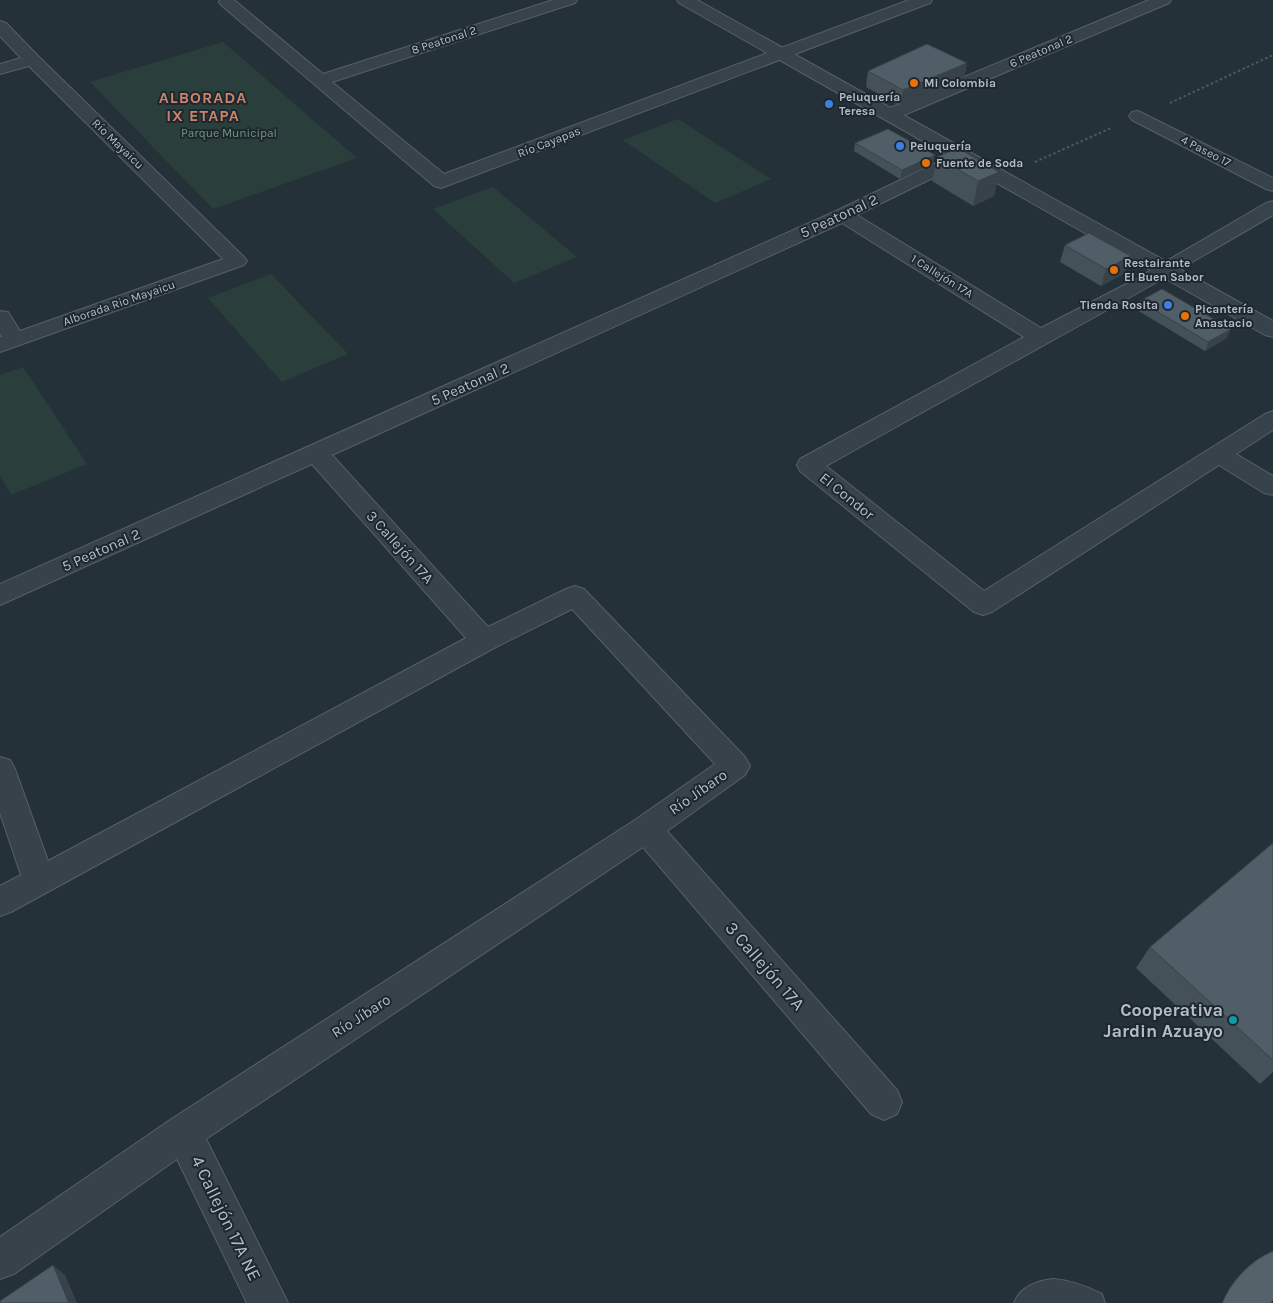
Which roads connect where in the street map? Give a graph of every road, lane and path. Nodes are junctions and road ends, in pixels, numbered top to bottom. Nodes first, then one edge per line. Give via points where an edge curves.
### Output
1 (233, 0) edge
2 (569, 0) edge
3 (686, 0) edge
4 (924, 0) edge
5 (1163, 0) edge
6 (0, 26) edge
7 (783, 54) junction
8 (32, 60) junction
9 (0, 69) edge
10 (320, 80) junction
11 (891, 114) junction
12 (1138, 116) dead end
13 (938, 168) edge
14 (1273, 185) edge
15 (1273, 207) edge
16 (843, 215) junction
17 (237, 261) joint
18 (1165, 269) junction
19 (0, 317) edge
20 (1273, 330) edge
21 (1040, 337) junction
22 (7, 343) edge
23 (1273, 419) edge
24 (316, 453) junction
25 (1219, 454) junction
26 (1273, 487) edge
27 (0, 595) edge
28 (484, 641) junction
29 (0, 769) edge
30 (646, 829) junction
31 (39, 880) junction
32 (0, 902) edge
33 (884, 1102) dead end
34 (183, 1133) junction
35 (0, 1260) edge
36 (1273, 1271) edge
37 (268, 1303) edge
38 (1026, 1303) edge
39 (1093, 1303) edge
40 (1243, 1303) edge

1 - 10 street, Río Cayapas via 227,2
2 - 10 street, 8 Peatonal 2
3 - 7 street
4 - 7 street, Río Cayapas
5 - 11 street, 6 Peatonal 2
6 - 8 street, Río Mayaicu
7 - 10 street, Río Cayapas via 441,182
7 - 11 street
8 - 9 street
8 - 17 street, Río Mayaicu
11 - 18 street
12 - 14 street, 4 Paseo 17
13 - 16 street, 5 Peatonal 2
15 - 18 street, El Condor
16 - 21 street, 1 Callejón 17A
16 - 24 street, 5 Peatonal 2
17 - 22 street, Alborada Rio Mayaicu
18 - 20 street
18 - 21 street, El Condor
19 - 22 street
21 - 25 street, El Condor via 809,465 983,606
23 - 25 street, El Condor
24 - 27 street, 5 Peatonal 2
24 - 28 street, 3 Callejón 17A
25 - 26 street
28 - 30 street, Río Jíbaro via 575,596 735,766
28 - 31 street, Río Jíbaro
29 - 31 street
30 - 33 street, 3 Callejón 17A
30 - 34 street, Río Jíbaro
31 - 32 street, Río Jíbaro
34 - 35 street, Río Jíbaro
34 - 37 street, 4 Callejón 17A NE
36 - 40 main road
38 - 39 lane via 1040,1294 1059,1293

